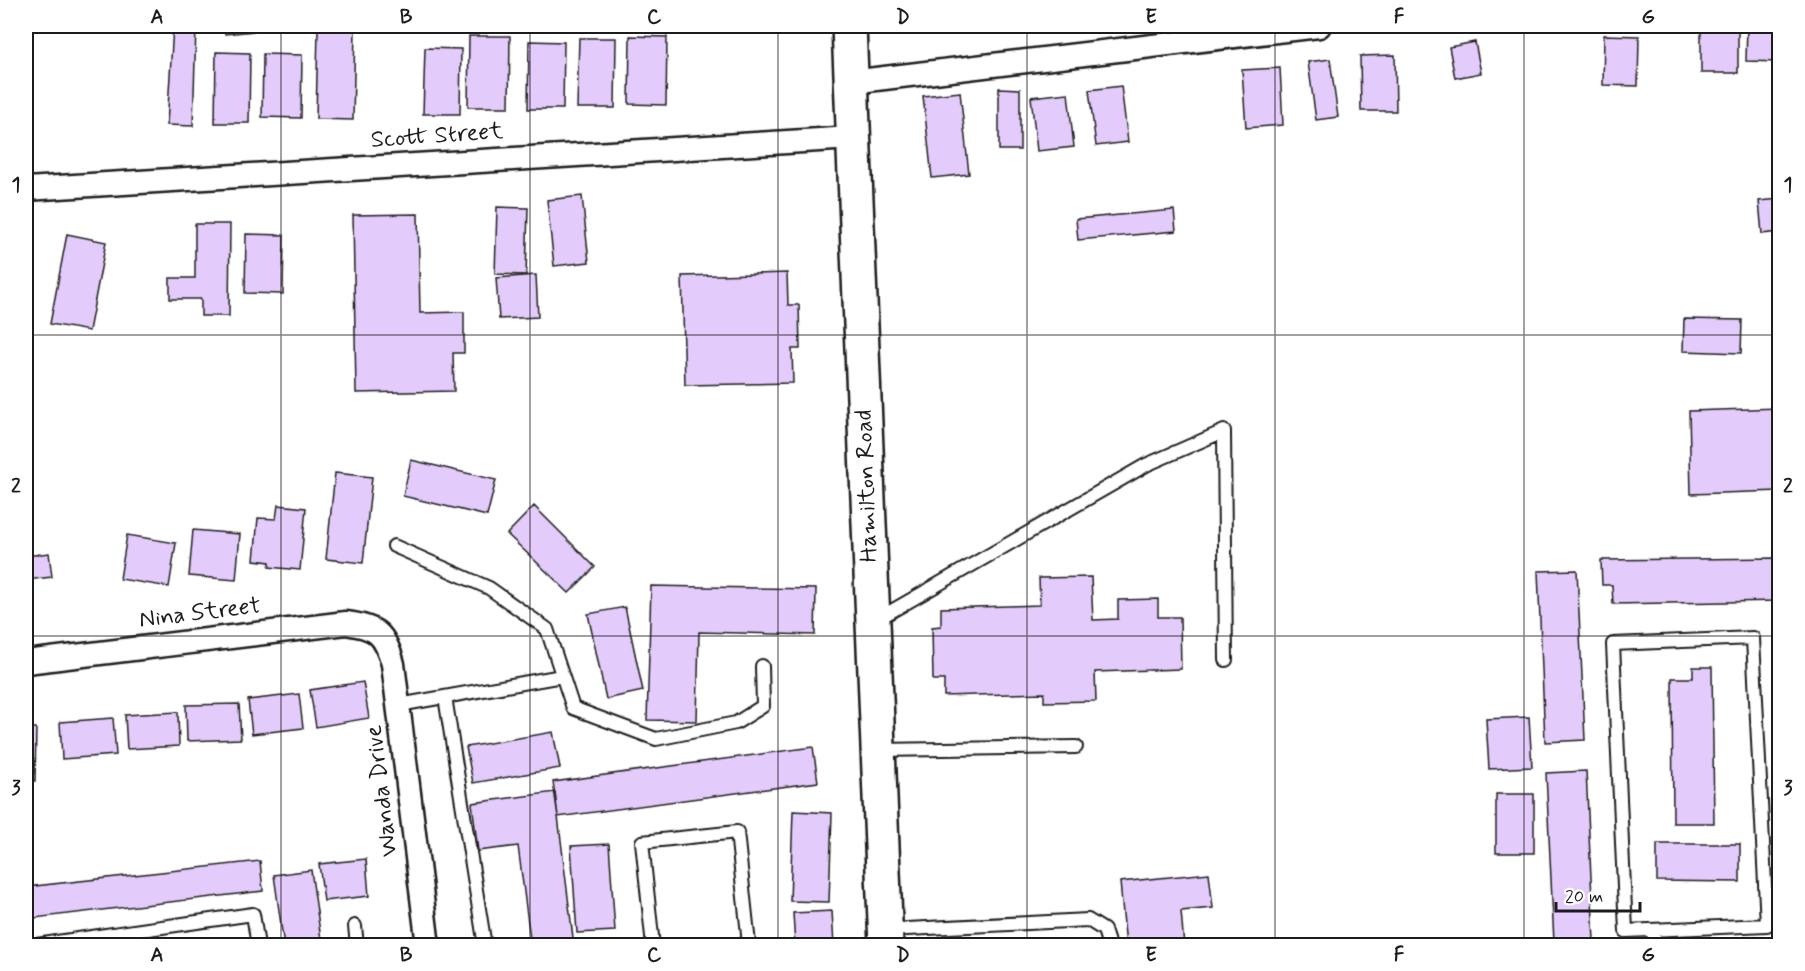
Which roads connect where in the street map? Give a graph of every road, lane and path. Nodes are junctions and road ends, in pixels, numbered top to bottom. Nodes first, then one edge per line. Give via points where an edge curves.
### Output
1 (849, 26) edge
2 (1319, 26) edge
3 (850, 81) junction
4 (852, 138) junction
5 (26, 189) edge
6 (394, 546) dead end
7 (873, 622) junction
8 (379, 633) joint
9 (1226, 660) dead end
10 (26, 662) edge
11 (762, 666) dead end
12 (562, 676) junction
13 (445, 697) junction
14 (399, 705) junction
15 (1076, 747) dead end
16 (878, 750) junction
17 (354, 926) dead end
18 (1654, 930) junction
19 (886, 938) edge
20 (36, 945) edge
21 (258, 945) edge
22 (357, 945) edge
23 (428, 945) edge
24 (485, 945) edge
25 (653, 945) edge
26 (735, 945) edge
27 (1109, 945) edge
28 (1654, 945) edge

1 - 3 street, Hamilton Road
2 - 3 street
3 - 4 street, Hamilton Road
4 - 5 street, Scott Street
4 - 7 street, Hamilton Road
6 - 12 lane via 489,588 547,628
7 - 9 lane via 1146,465 1224,431
7 - 16 street, Hamilton Road
8 - 10 street, Nina Street via 346,623
8 - 14 street, Wanda Drive via 388,646
11 - 12 lane via 763,706 736,723 656,739 573,708
12 - 13 lane
13 - 14 lane
13 - 24 lane
14 - 23 street, Wanda Drive
15 - 16 lane
16 - 19 street, Hamilton Road
17 - 22 lane
18 - 18 lane via 1626,931 1613,644 1753,638 1767,925
18 - 28 lane
19 - 27 lane via 1088,920 1104,930
20 - 21 lane via 253,914
25 - 26 lane via 642,842 737,832 749,944

